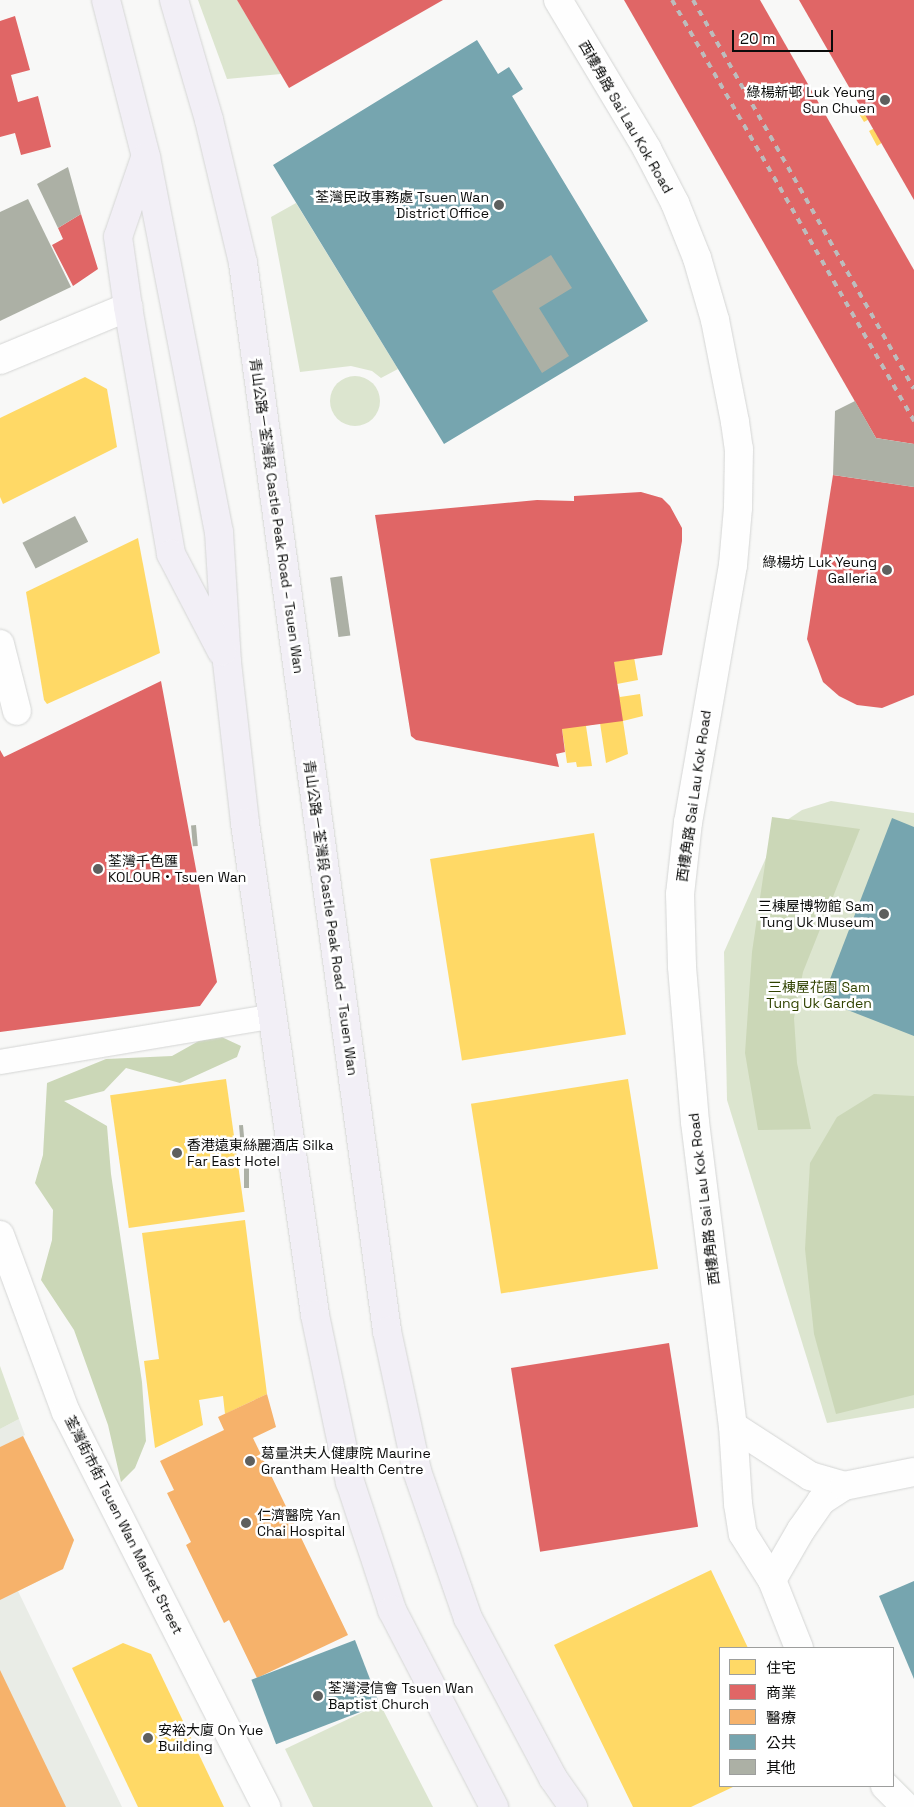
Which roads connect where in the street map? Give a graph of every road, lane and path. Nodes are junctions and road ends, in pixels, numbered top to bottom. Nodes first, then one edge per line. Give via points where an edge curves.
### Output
1 (106, 0) edge
2 (174, 0) edge
3 (558, 0) edge
4 (146, 157) junction
5 (128, 307) junction
6 (0, 360) edge
7 (0, 644) edge
8 (227, 662) junction
9 (17, 711) dead end
10 (274, 1016) junction
11 (0, 1062) edge
12 (0, 1235) edge
13 (733, 1426) junction
14 (914, 1472) edge
15 (844, 1486) junction
16 (772, 1580) junction
17 (799, 1647) edge
18 (886, 1787) edge
19 (266, 1807) edge
20 (494, 1807) edge
21 (573, 1807) edge
22 (906, 1807) edge

1 - 4 main road
2 - 21 main road, 青山公路－荃灣段 Castle Peak Road – Tsuen Wan via 209,120 243,263 386,1332 417,1471 468,1618 553,1778
3 - 13 street, 西樓角路 Sai Lau Kok Road via 647,149 675,203 715,320 737,431 738,508 733,565 688,822 680,894 682,967 695,1122
4 - 5 main road via 118,237
4 - 8 main road via 219,532
5 - 6 street
5 - 8 main road via 172,554
7 - 9 street
8 - 10 main road via 245,823
10 - 11 street
10 - 20 main road via 315,1315 350,1482 392,1610
12 - 19 street, 荃灣街市街 Tsuen Wan Market Street via 66,1412
13 - 15 street via 810,1476
13 - 16 street, 西樓角路 Sai Lau Kok Road via 738,1504 744,1534
14 - 15 street
15 - 16 street via 821,1501
16 - 17 street, 西樓角路 Sai Lau Kok Road
18 - 22 street

